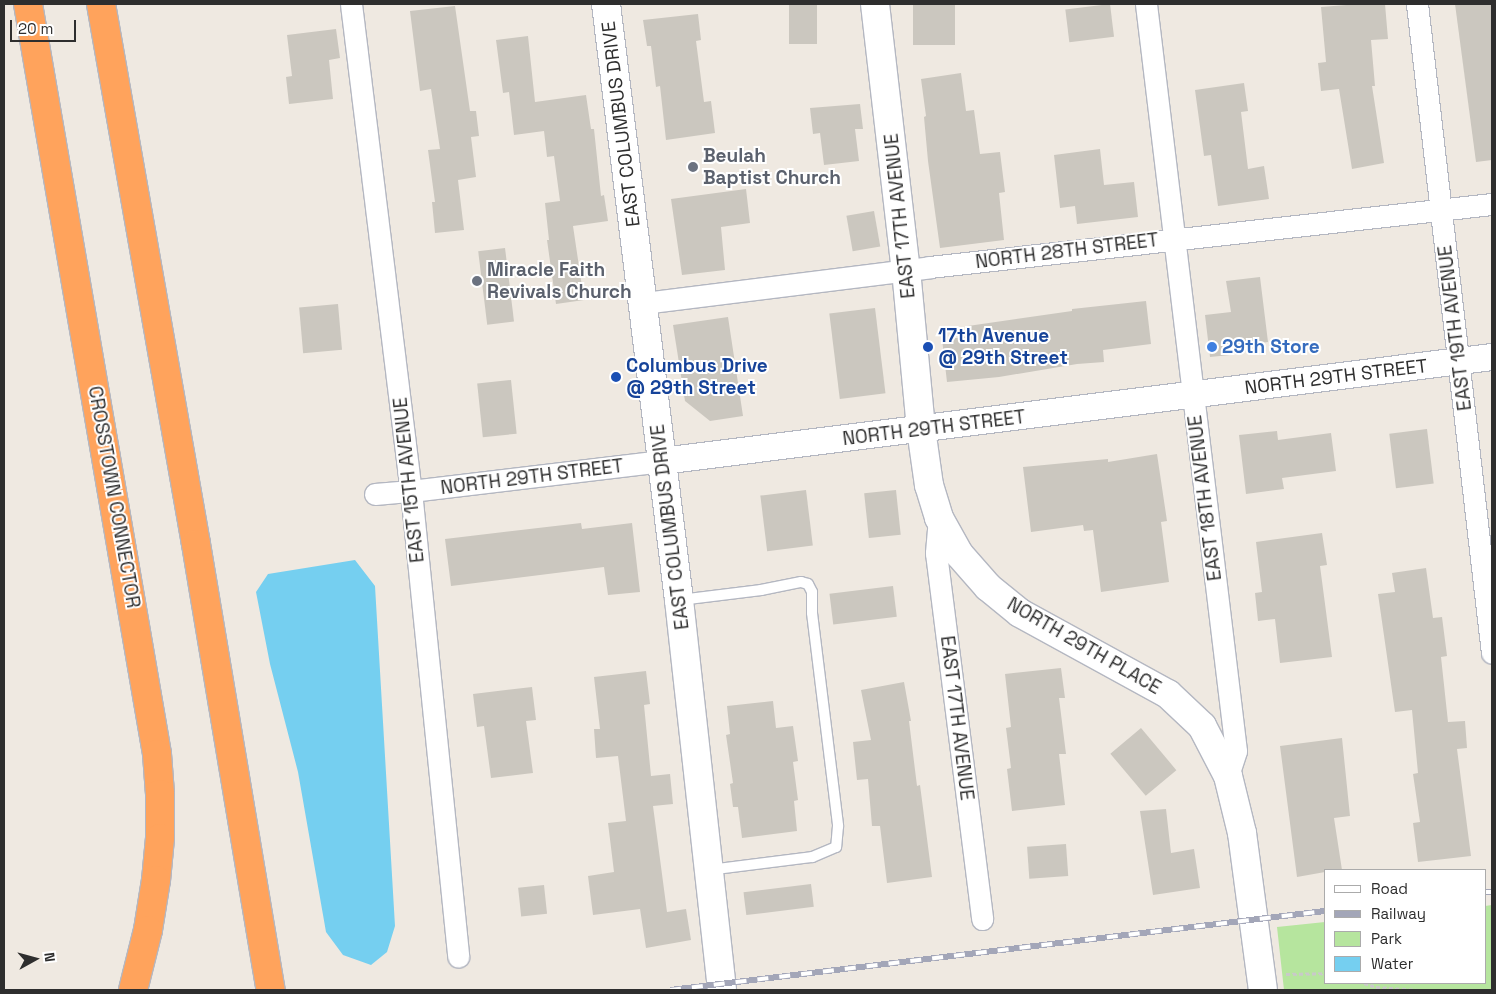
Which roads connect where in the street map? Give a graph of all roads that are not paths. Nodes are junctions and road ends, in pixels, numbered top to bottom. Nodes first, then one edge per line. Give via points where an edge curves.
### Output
1 (28, 4) edge
2 (101, 4) edge
3 (111, 4) edge
4 (351, 4) edge
5 (606, 4) edge
6 (875, 4) edge
7 (1146, 4) edge
8 (1417, 4) edge
9 (112, 72) junction
10 (1492, 204) edge
11 (1441, 210) junction
12 (1174, 239) junction
13 (906, 270) junction
14 (643, 303) junction
15 (1492, 357) edge
16 (1459, 362) junction
17 (1192, 396) junction
18 (921, 429) junction
19 (662, 461) junction
20 (411, 492) junction
21 (375, 494) dead end
22 (939, 518) junction
23 (679, 600) junction
24 (1492, 653) edge
25 (1228, 776) junction
26 (708, 870) junction
27 (982, 918) dead end
28 (458, 957) dead end
29 (132, 990) edge
30 (271, 990) edge
31 (722, 990) edge
32 (1263, 990) edge

1 - 29 highway, CROSSTOWN CONNECTOR via 157,754 160,838 148,930
2 - 9 highway
3 - 9 highway
4 - 20 street, EAST 15TH AVENUE
5 - 14 main road, EAST COLUMBUS DRIVE
6 - 13 main road, EAST 17TH AVENUE
7 - 12 street, EAST 18TH AVENUE
8 - 11 street, EAST 19TH AVENUE
9 - 30 highway
10 - 11 street, NORTH 28TH STREET
11 - 12 street, NORTH 28TH STREET
11 - 16 street, EAST 19TH AVENUE
12 - 13 street, NORTH 28TH STREET
12 - 17 street, EAST 18TH AVENUE
13 - 14 street, NORTH 28TH STREET
13 - 18 main road, EAST 17TH AVENUE
14 - 19 main road, EAST COLUMBUS DRIVE
15 - 16 street, NORTH 29TH STREET
16 - 17 street, NORTH 29TH STREET
16 - 24 street, EAST 19TH AVENUE
17 - 18 street, NORTH 29TH STREET
17 - 25 street, EAST 18TH AVENUE via 1236,751
18 - 19 street, NORTH 29TH STREET
18 - 22 main road, NORTH 29TH PLACE via 929,485
19 - 20 street, NORTH 29TH STREET
19 - 23 main road, EAST COLUMBUS DRIVE
20 - 21 street, NORTH 29TH STREET
20 - 28 street, EAST 15TH AVENUE
22 - 25 main road, NORTH 29TH PLACE via 959,554 988,587 1020,613 1168,694 1202,726
22 - 27 street, EAST 17TH AVENUE via 936,552
23 - 26 main road, EAST COLUMBUS DRIVE
23 - 26 lane via 801,582 808,584 812,592 838,826 836,847 812,857
25 - 32 main road via 1242,833
26 - 31 main road, EAST COLUMBUS DRIVE

